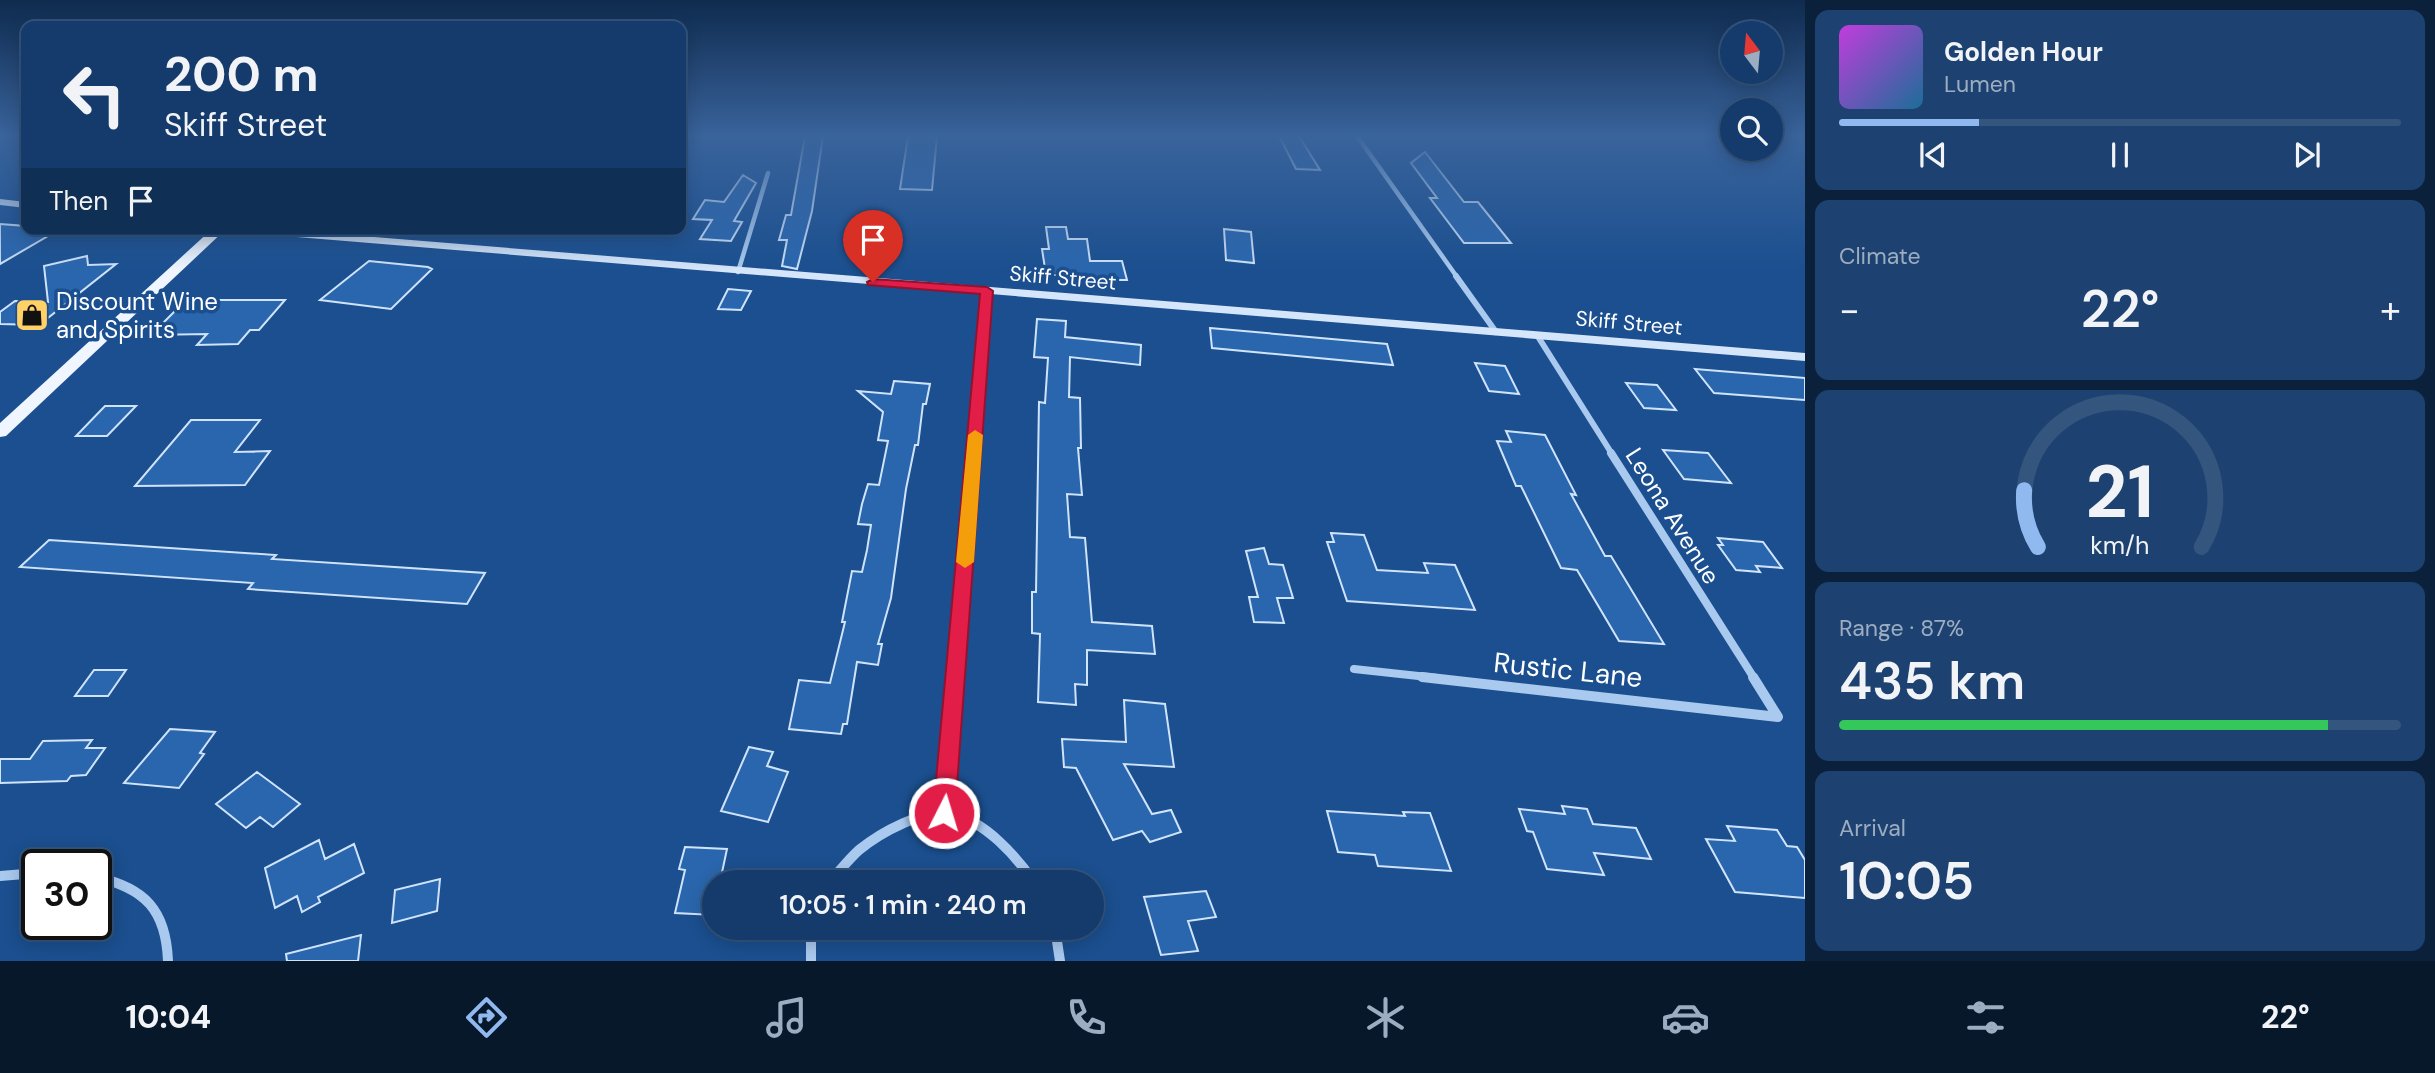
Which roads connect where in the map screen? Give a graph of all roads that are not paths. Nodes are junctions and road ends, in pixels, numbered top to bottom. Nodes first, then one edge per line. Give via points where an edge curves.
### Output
1 (766, 181) edge
2 (1389, 181) edge
3 (0, 202) edge
4 (21, 204) edge
5 (213, 235) edge
6 (305, 235) edge
7 (738, 272) junction
8 (987, 291) junction
9 (1496, 332) junction
10 (1537, 335) junction
11 (1805, 357) edge
12 (0, 432) edge
13 (1354, 669) dead end
14 (1778, 717) joint
15 (944, 813) junction
16 (840, 870) edge
17 (1027, 870) edge
18 (21, 874) edge
19 (0, 876) edge
20 (112, 879) edge
21 (811, 940) edge
22 (1057, 940) edge
23 (167, 961) edge
24 (811, 961) edge
25 (1060, 961) edge

1 - 7 street
2 - 9 street
3 - 4 main road
5 - 12 main road
6 - 7 main road, Skiff Street
7 - 8 main road, Skiff Street
8 - 9 main road, Skiff Street
8 - 15 street
9 - 10 main road, Skiff Street
10 - 11 main road, Skiff Street
10 - 14 street, Leona Avenue
13 - 14 street, Rustic Lane
15 - 16 street via 903,826 860,849
15 - 17 street via 978,826
18 - 19 street
20 - 23 street via 144,895 161,921
21 - 24 street
22 - 25 street

